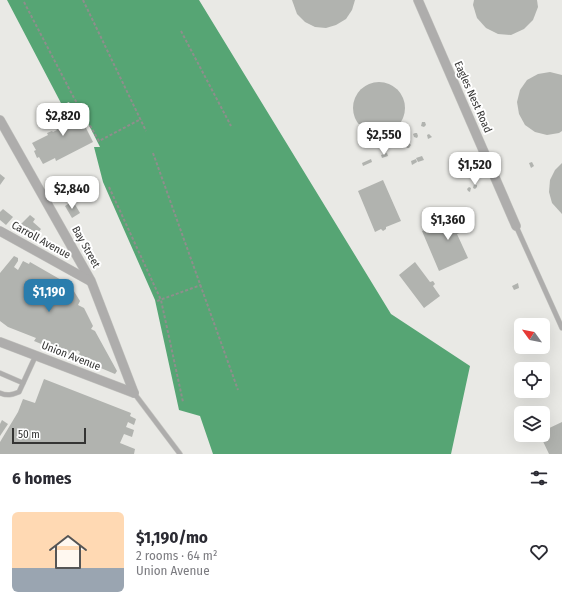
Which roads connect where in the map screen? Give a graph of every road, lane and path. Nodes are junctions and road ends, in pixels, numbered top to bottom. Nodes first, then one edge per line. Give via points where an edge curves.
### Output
1 (84, 0) edge
2 (418, 0) edge
3 (24, 2) dead end
4 (181, 31) dead end
5 (141, 119) junction
6 (0, 120) edge
7 (231, 126) dead end
8 (146, 131) dead end
9 (153, 153) dead end
10 (109, 187) dead end
11 (516, 226) joint
12 (0, 231) edge
13 (91, 281) junction
14 (201, 285) junction
15 (161, 300) junction
16 (157, 301) dead end
17 (562, 328) edge
18 (0, 342) edge
19 (36, 355) junction
20 (0, 373) edge
21 (23, 383) junction
22 (238, 390) dead end
23 (0, 393) edge
24 (134, 393) junction
25 (183, 402) dead end
26 (180, 454) edge

1 - 5 path
2 - 11 street, Eagles Nest Road
3 - 5 path via 99,142
4 - 7 path
5 - 8 path
6 - 13 street, Bay Street
9 - 14 path
10 - 15 path
11 - 17 lane
12 - 13 street, Carroll Avenue
13 - 24 street, Bay Street
14 - 15 path
14 - 22 path
15 - 16 path
15 - 25 path
18 - 19 street, Union Avenue
19 - 21 lane
19 - 24 street, Union Avenue
20 - 21 lane
21 - 23 lane via 14,394 6,396
24 - 26 lane

